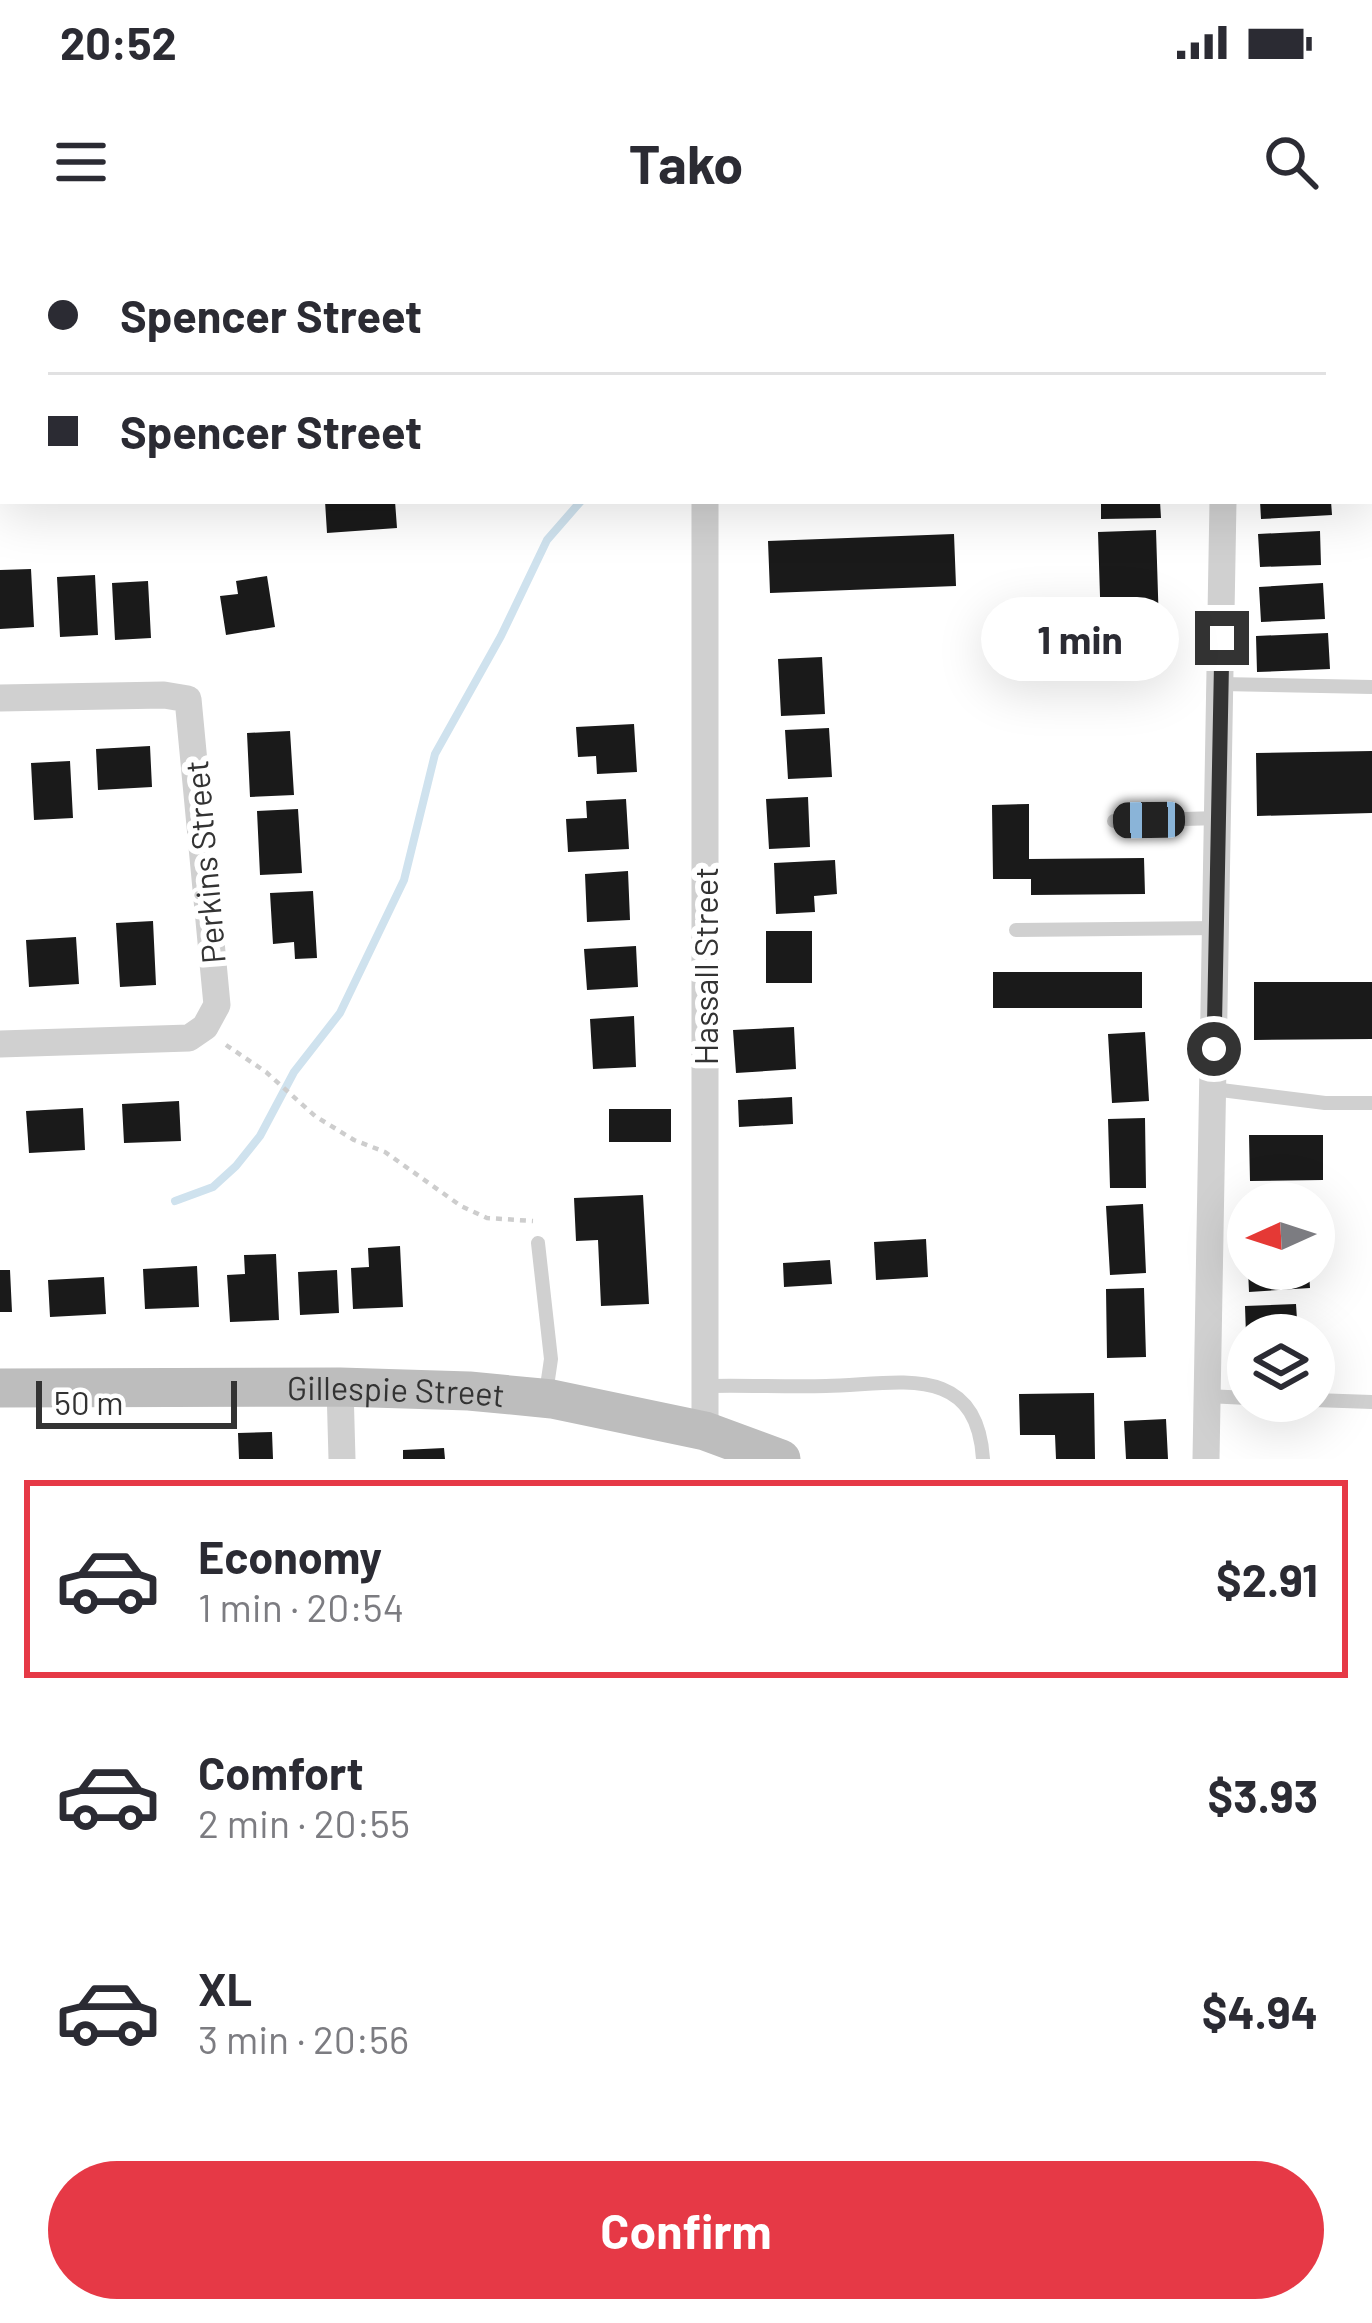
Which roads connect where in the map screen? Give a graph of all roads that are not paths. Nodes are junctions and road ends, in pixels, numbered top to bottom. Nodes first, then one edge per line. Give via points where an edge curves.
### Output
1 (705, 504) edge
2 (1223, 504) edge
3 (1221, 684) junction
4 (1372, 687) edge
5 (0, 698) edge
6 (1219, 818) junction
7 (1114, 820) dead end
8 (1219, 928) junction
9 (1016, 930) dead end
10 (0, 1044) edge
11 (1213, 1089) junction
12 (1372, 1103) edge
13 (538, 1243) road end
14 (705, 1386) junction
15 (340, 1387) junction
16 (0, 1388) edge
17 (1207, 1396) junction
18 (1227, 1397) edge
19 (546, 1398) junction
20 (1335, 1401) edge
21 (1372, 1402) edge
22 (704, 1438) junction
23 (342, 1459) edge
24 (781, 1459) edge
25 (983, 1459) edge
26 (1206, 1459) edge

1 - 14 street, Hassall Street
2 - 3 street
3 - 4 lane
3 - 6 street
5 - 10 street, Perkins Street via 188,700 217,1006 196,1033
6 - 7 lane
6 - 8 street
8 - 9 lane
8 - 11 street
11 - 12 lane
11 - 17 street
13 - 19 lane via 551,1360
14 - 22 street, Hassall Street
14 - 25 lane via 933,1385 969,1409
15 - 16 street, Gillespie Street
15 - 19 street, Gillespie Street
15 - 23 street
17 - 18 lane
17 - 26 street
19 - 22 street, Gillespie Street
20 - 21 lane
22 - 24 street, Gillespie Street

